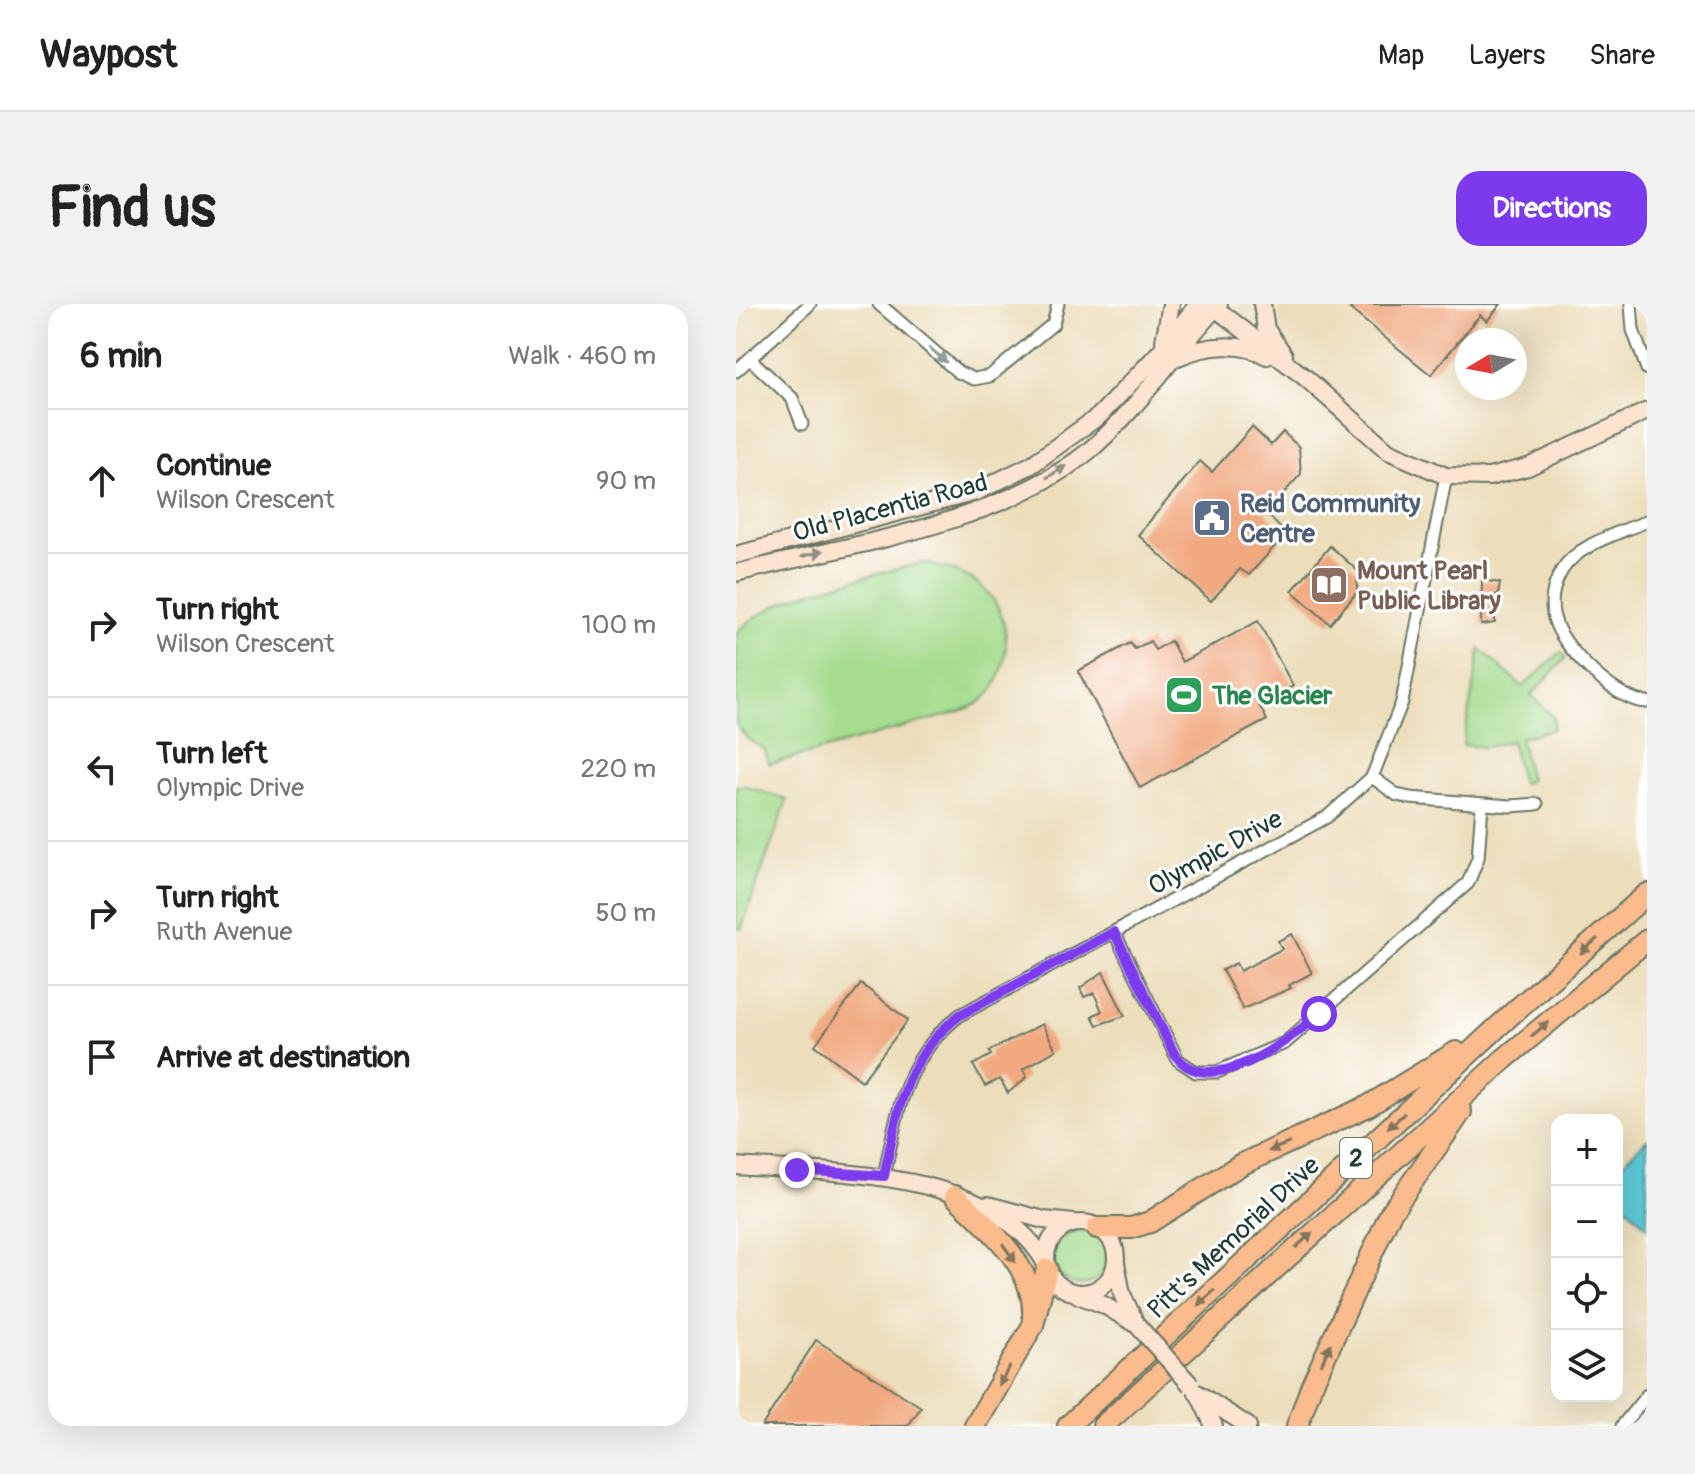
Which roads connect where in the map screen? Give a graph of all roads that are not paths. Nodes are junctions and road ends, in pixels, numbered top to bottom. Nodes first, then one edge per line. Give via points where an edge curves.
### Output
1 (810, 304) edge
2 (879, 304) edge
3 (1058, 304) edge
4 (1171, 304) edge
5 (1262, 304) edge
6 (1631, 304) edge
7 (1210, 305) edge
8 (1160, 352) junction
9 (750, 359) junction
10 (1170, 366) junction
11 (1647, 369) edge
12 (736, 371) edge
13 (1307, 379) junction
14 (1647, 411) edge
15 (802, 424) dead end
16 (1446, 476) junction
17 (1647, 521) edge
18 (736, 555) edge
19 (736, 573) edge
20 (1647, 702) edge
21 (1372, 777) junction
22 (1537, 804) dead end
23 (1482, 805) junction
24 (1647, 894) edge
25 (1114, 932) junction
26 (1647, 940) edge
27 (1515, 1011) junction
28 (1503, 1060) junction
29 (736, 1166) edge
30 (884, 1176) junction
31 (955, 1196) junction
32 (978, 1204) junction
33 (1088, 1226) junction
34 (1116, 1263) junction
35 (1047, 1266) junction
36 (1071, 1292) junction
37 (1033, 1325) junction
38 (1137, 1325) junction
39 (1194, 1389) junction
40 (1647, 1395) edge
41 (1300, 1422) edge
42 (975, 1426) edge
43 (1068, 1426) edge
44 (1103, 1426) edge
45 (1214, 1426) edge
46 (1248, 1426) edge
47 (1622, 1426) edge

1 - 9 street
2 -> 3 street via 958,372 974,379 990,376 1049,327
4 - 8 main road
5 - 13 main road via 1275,345
6 - 11 street
7 - 8 main road, Old Placentia Road
7 - 10 main road, Old Placentia Road
7 - 13 main road
8 - 18 main road, Old Placentia Road via 1099,416 1031,465 989,485
9 - 12 street
9 - 15 street via 792,398
10 - 13 main road via 1179,356 1202,349 1238,346 1258,351
19 -> 10 main road, Old Placentia Road via 972,514 1013,498 1084,454
13 - 16 main road via 1388,451
14 - 16 main road via 1528,467 1489,477
16 - 21 street, Olympic Drive via 1402,702
17 - 20 street via 1570,560 1556,581 1552,604 1556,626 1577,653 1620,695
21 - 23 street via 1403,797
21 - 25 street, Olympic Drive via 1327,817
22 - 23 street
23 - 25 street via 1478,858 1468,883 1291,1039 1223,1071 1196,1072 1178,1060
24 -> 27 highway, Pitt's Memorial Drive / 2
25 - 30 street, Olympic Drive via 960,1015 937,1033 920,1055 899,1105
28 -> 26 highway, Pitt's Memorial Drive / 2
27 -> 33 highway via 1392,1092 1240,1165 1150,1222 1131,1228
27 -> 43 highway, Pitt's Memorial Drive / 2
41 -> 28 highway via 1390,1214 1441,1136
44 -> 28 highway, Pitt's Memorial Drive / 2
29 - 30 main road
30 - 31 main road
31 - 32 main road
31 -> 37 highway via 996,1235 1023,1273 1034,1306
32 - 33 main road
32 - 35 main road via 1022,1231
33 - 34 main road via 1111,1240
33 - 35 main road via 1066,1226 1054,1235
34 - 36 main road via 1112,1276 1099,1288
34 - 38 main road via 1122,1294
35 - 36 main road via 1054,1282
35 - 37 highway
36 - 38 main road
37 -> 42 highway
38 - 39 main road, bridge
39 - 45 main road
39 - 46 main road
40 - 47 street

